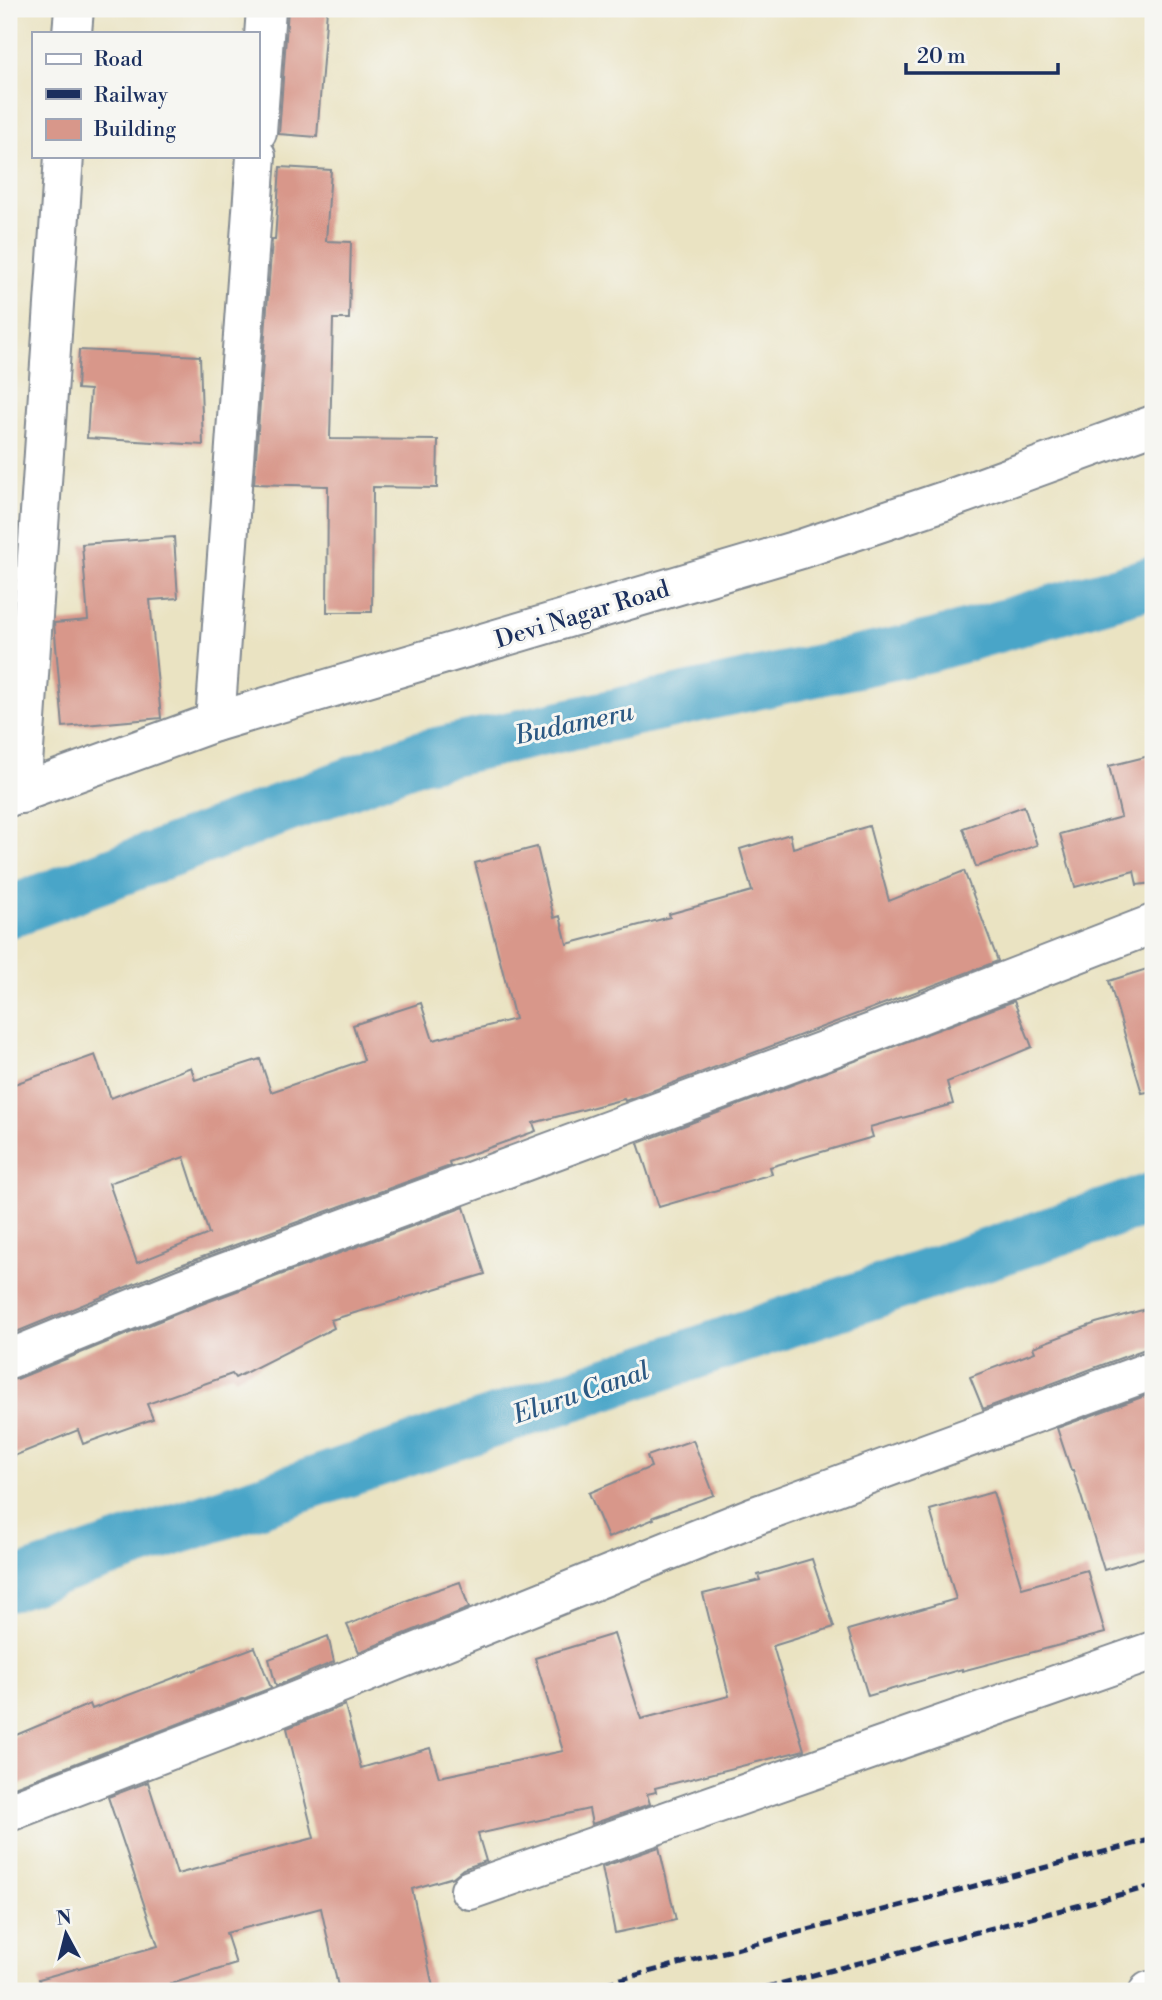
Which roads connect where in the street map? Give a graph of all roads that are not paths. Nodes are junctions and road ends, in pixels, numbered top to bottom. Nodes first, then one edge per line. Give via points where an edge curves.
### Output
1 (74, 9) edge
2 (266, 9) edge
3 (72, 32) edge
4 (259, 105) edge
5 (64, 158) edge
6 (256, 158) edge
7 (1153, 425) edge
8 (215, 722) junction
9 (15, 796) edge
10 (1153, 924) edge
11 (9, 1359) edge
12 (1153, 1370) edge
13 (1153, 1651) edge
14 (9, 1812) edge
15 (470, 1890) dead end

1 - 3 street
2 - 4 street
5 - 9 street
6 - 8 street
7 - 8 street, Devi Nagar Road via 801,549
8 - 9 street, Devi Nagar Road
10 - 11 street via 183,1287
12 - 14 street via 752,1517
13 - 15 street

